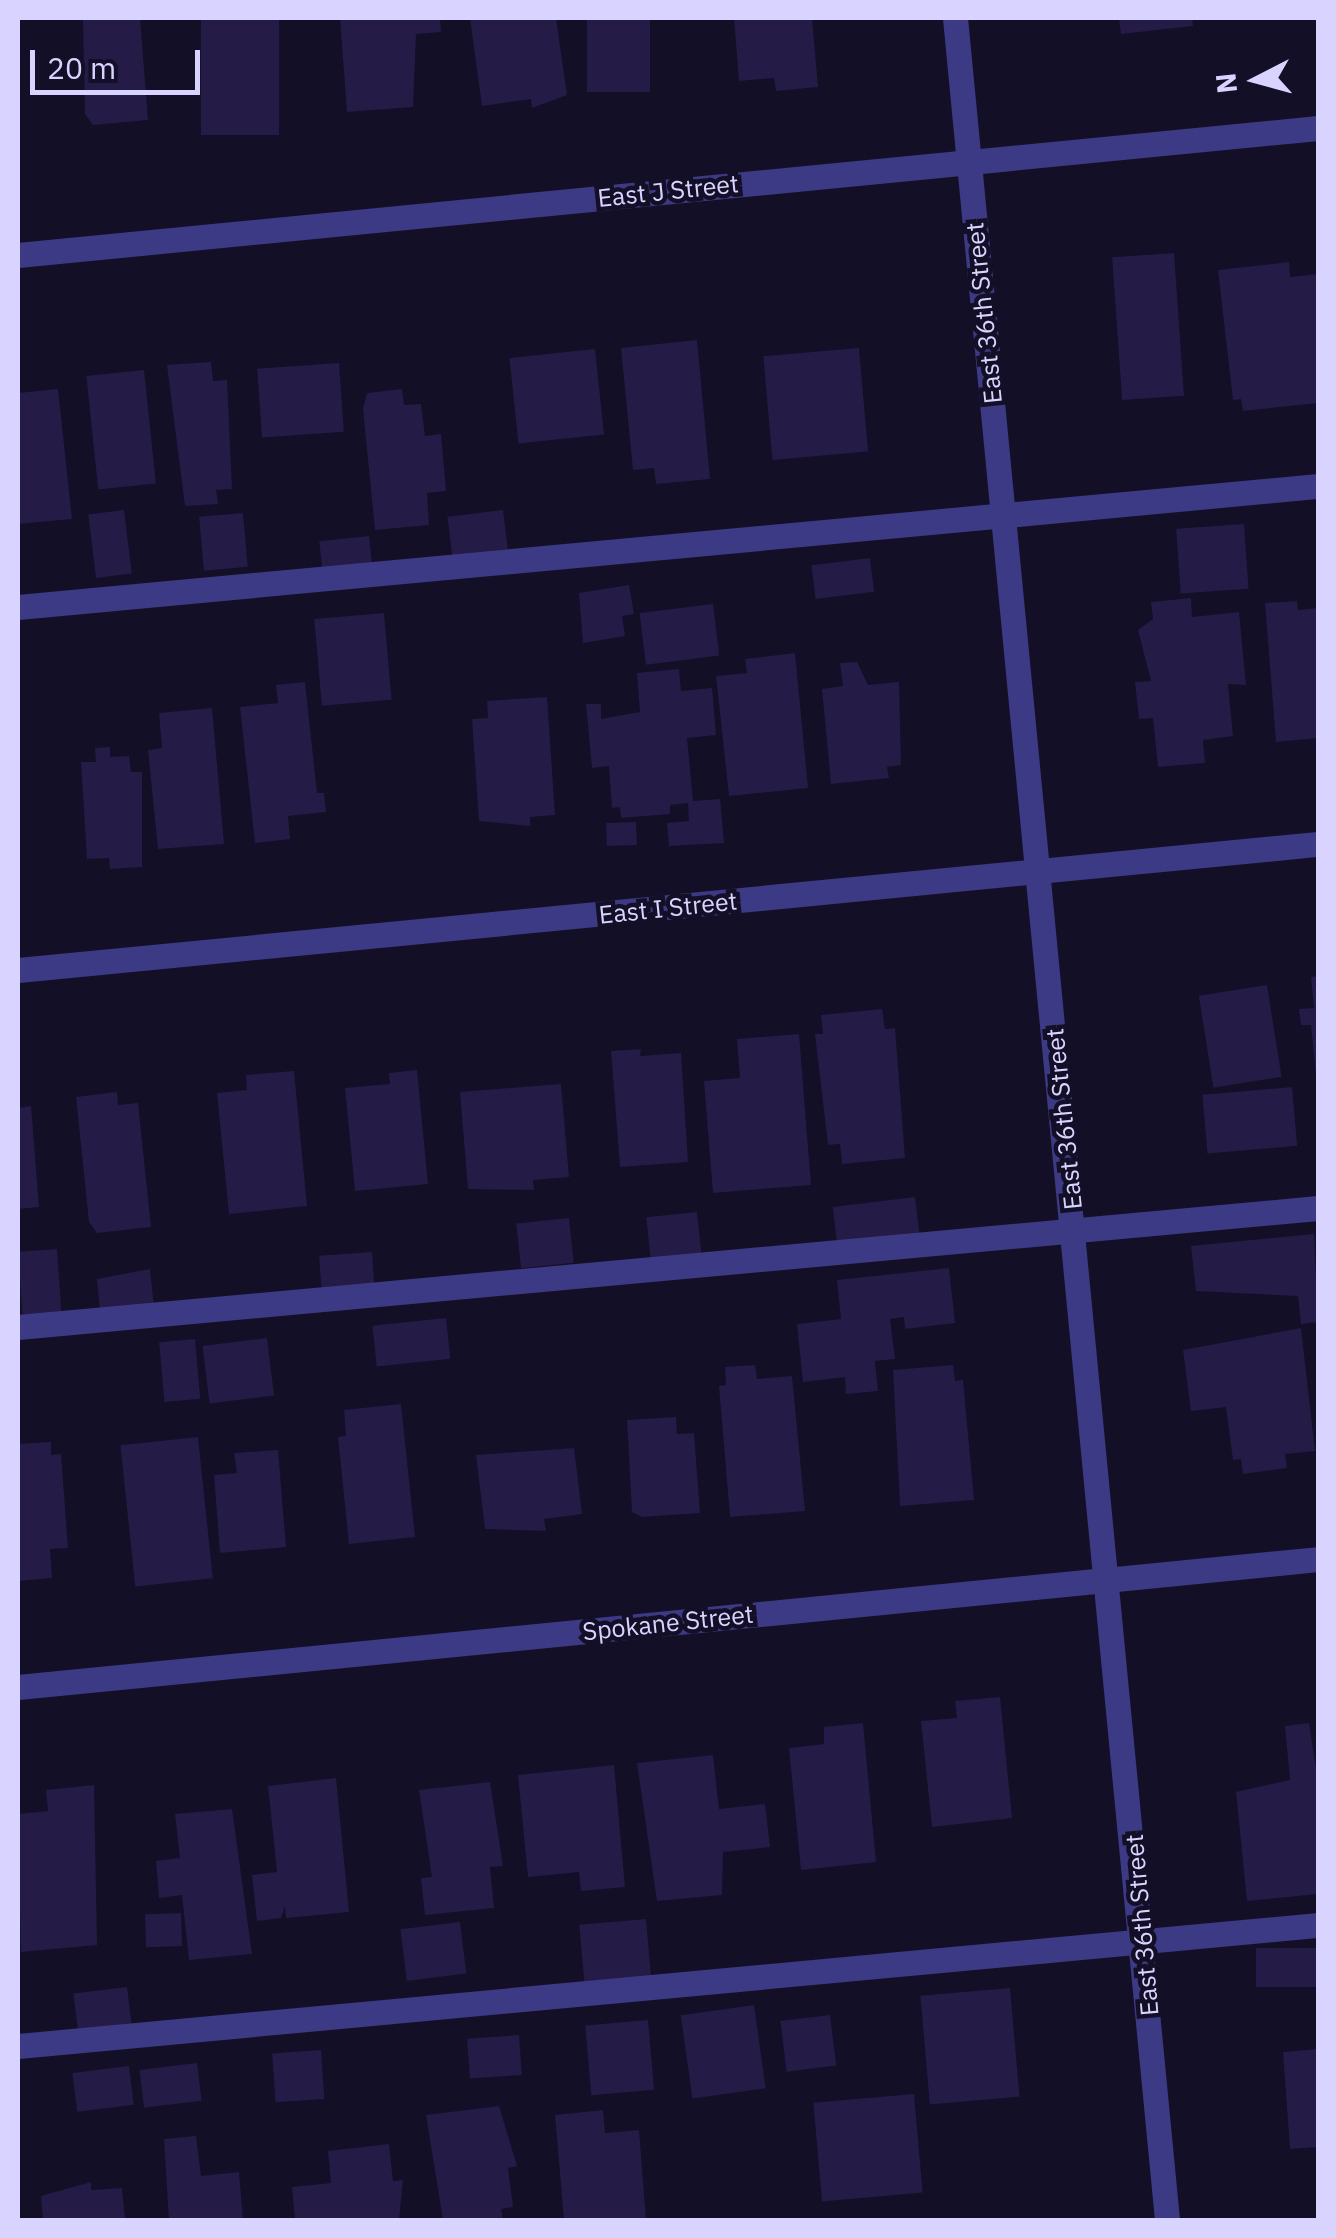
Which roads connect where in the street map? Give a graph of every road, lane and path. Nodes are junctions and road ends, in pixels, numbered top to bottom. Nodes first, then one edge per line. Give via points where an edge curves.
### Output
1 (954, 18) edge
2 (1318, 128) edge
3 (968, 162) junction
4 (18, 255) edge
5 (1318, 486) edge
6 (1004, 517) junction
7 (18, 608) edge
8 (1318, 844) edge
9 (1040, 872) junction
10 (18, 970) edge
11 (1318, 1208) edge
12 (1075, 1230) junction
13 (18, 1327) edge
14 (1318, 1559) edge
15 (1110, 1579) junction
16 (18, 1688) edge
17 (1318, 1924) edge
18 (1143, 1942) junction
19 (18, 2046) edge
20 (1167, 2220) edge

1 - 3 street, East 36th Street
2 - 3 street, East J Street
3 - 4 street, East J Street
3 - 6 street, East 36th Street
5 - 6 street
6 - 7 street
6 - 9 street, East 36th Street
8 - 9 street, East I Street
9 - 10 street, East I Street
9 - 12 street, East 36th Street
11 - 12 street
12 - 13 street
12 - 15 street, East 36th Street
14 - 15 street, Spokane Street
15 - 16 street, Spokane Street
15 - 18 street, East 36th Street
17 - 18 street
18 - 19 street
18 - 20 street, East 36th Street

